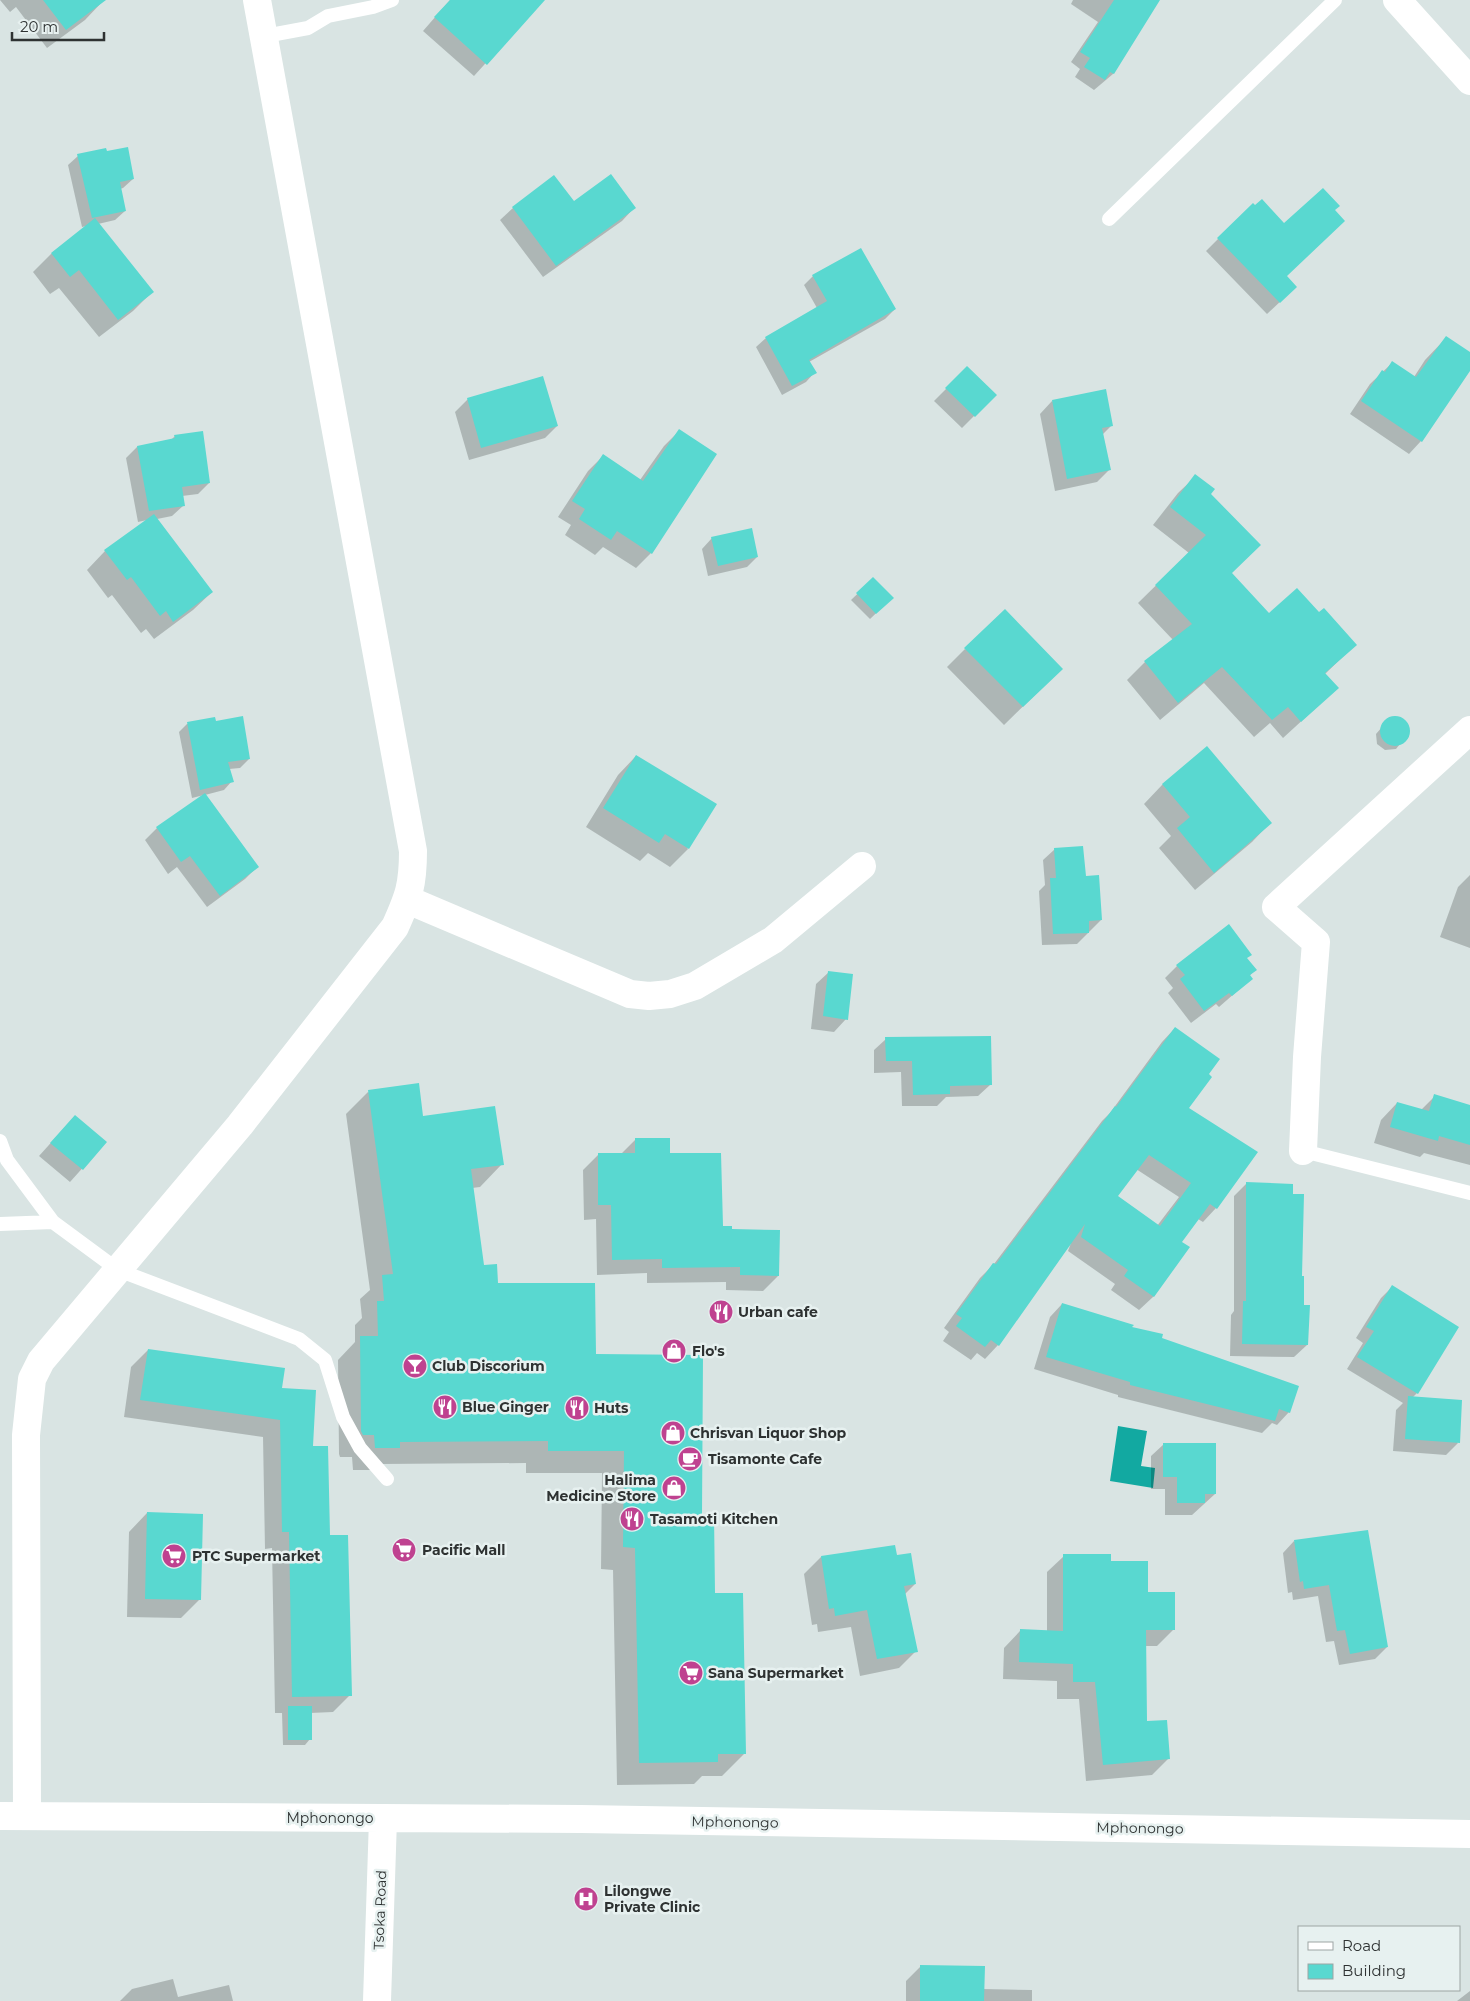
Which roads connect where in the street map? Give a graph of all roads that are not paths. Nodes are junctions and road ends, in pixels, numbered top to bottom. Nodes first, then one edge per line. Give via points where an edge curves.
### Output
1 (257, 0) edge
2 (392, 0) edge
3 (1335, 0) edge
4 (1397, 0) edge
5 (265, 36) junction
6 (1470, 81) edge
7 (1109, 219) dead end
8 (1470, 730) edge
9 (862, 866) dead end
10 (408, 900) junction
11 (0, 1141) edge
12 (1303, 1151) joint
13 (1470, 1193) edge
14 (53, 1222) junction
15 (0, 1224) edge
16 (118, 1270) junction
17 (387, 1479) dead end
18 (0, 1816) edge
19 (27, 1816) junction
20 (383, 1819) junction
21 (1470, 1834) edge
22 (377, 2001) edge

1 - 5 street
2 - 5 lane via 328,16 308,28
3 - 7 lane
4 - 6 street
5 - 10 street via 413,851
8 - 12 street via 1276,907 1316,942
9 - 10 street via 773,940 695,986 670,994 649,996 630,994
10 - 16 street via 395,927 318,1026
11 - 14 lane via 7,1160
12 - 13 lane
14 - 15 lane
14 - 16 lane
16 - 17 lane via 299,1339 325,1360 343,1416 360,1448
16 - 19 street via 41,1361 32,1379 26,1435
18 - 19 street, Mphonongo
19 - 20 street, Mphonongo
20 - 21 street, Mphonongo via 601,1819
20 - 22 street, Tsoka Road

